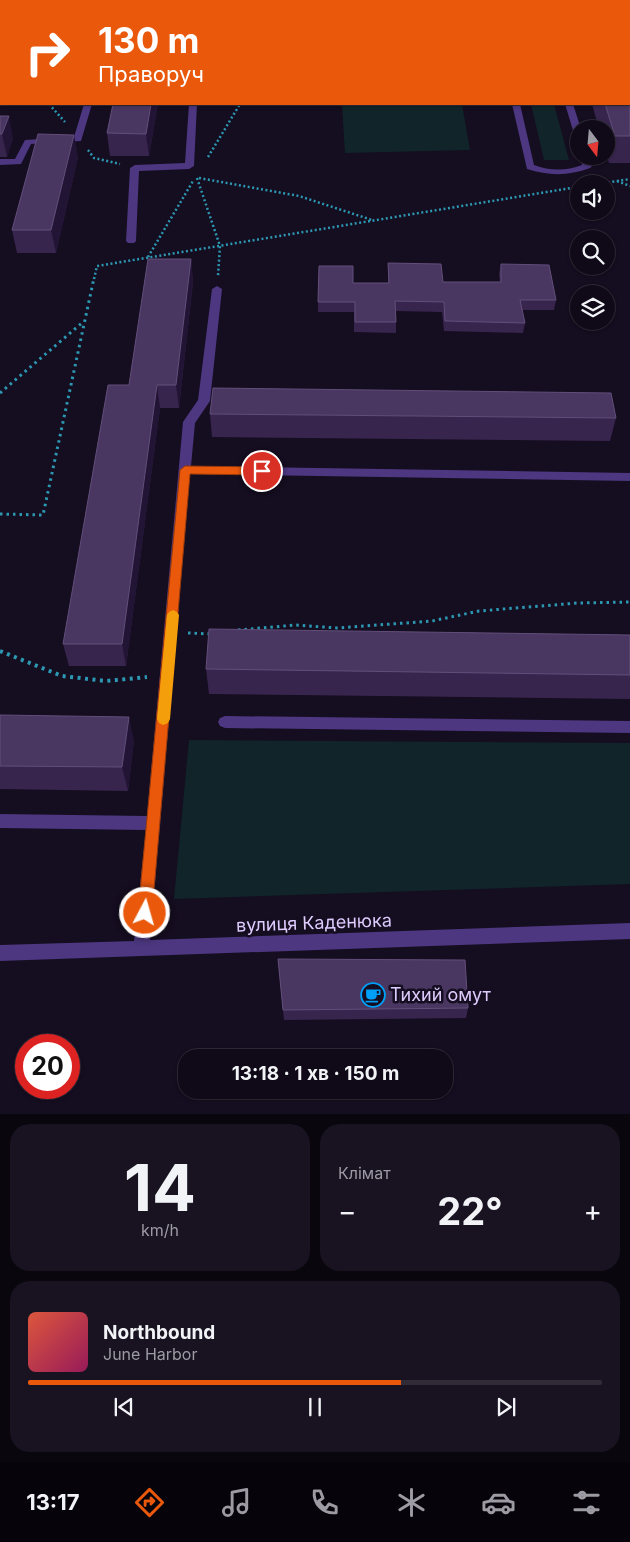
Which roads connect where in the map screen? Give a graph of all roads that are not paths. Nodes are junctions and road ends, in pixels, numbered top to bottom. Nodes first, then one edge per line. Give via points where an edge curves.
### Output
1 (88, 105) edge
2 (192, 105) edge
3 (516, 105) edge
4 (569, 105) edge
5 (574, 120) edge
6 (0, 162) edge
7 (587, 165) edge
8 (130, 242) dead end
9 (217, 289) road end
10 (185, 470) junction
11 (630, 477) edge
12 (225, 722) dead end
13 (630, 727) edge
14 (0, 822) edge
15 (154, 823) junction
16 (630, 931) edge
17 (141, 949) junction
18 (0, 953) edge

1 - 6 street via 78,139 28,142 18,162
2 - 8 street via 189,166 135,168
3 - 7 street via 530,167 542,172 575,171
4 - 5 street
9 - 10 street via 204,401 189,422
10 - 11 street
10 - 15 street
12 - 13 street
14 - 15 street
15 - 17 street
16 - 17 street, вулиця Каденюка
17 - 18 street, вулиця Каденюка

